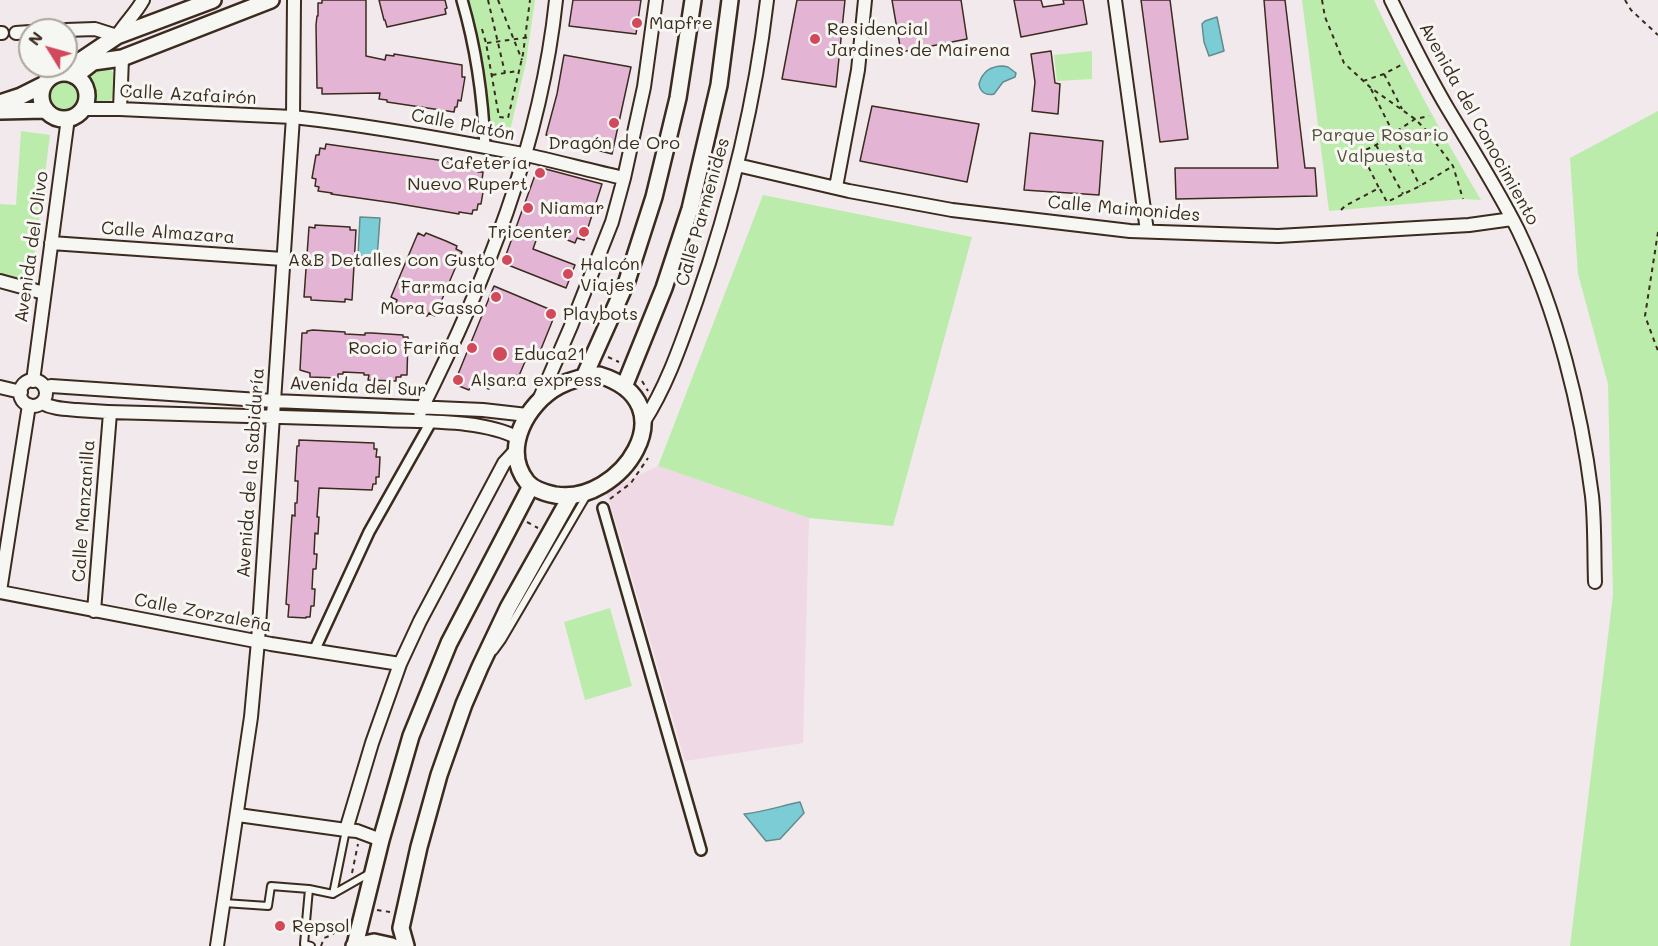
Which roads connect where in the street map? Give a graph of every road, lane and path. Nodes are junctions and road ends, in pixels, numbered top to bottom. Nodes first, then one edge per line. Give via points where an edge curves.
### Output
1 (143, 0) edge
2 (213, 0) edge
3 (271, 0) edge
4 (294, 0) edge
5 (462, 0) edge
6 (488, 0) edge
7 (498, 0) edge
8 (530, 0) edge
9 (556, 0) edge
10 (656, 0) edge
11 (693, 0) edge
12 (730, 0) edge
13 (767, 0) edge
14 (865, 0) edge
15 (1115, 0) edge
16 (1322, 0) edge
17 (1391, 0) edge
18 (1625, 0) edge
19 (78, 30) edge
20 (1658, 35) edge
21 (117, 36) junction
22 (530, 37) dead end
23 (525, 38) junction
24 (513, 40) junction
25 (498, 42) junction
26 (486, 43) junction
27 (479, 44) dead end
28 (122, 58) junction
29 (522, 60) junction
30 (1401, 65) dead end
31 (78, 67) edge
32 (78, 70) edge
33 (519, 71) junction
34 (506, 73) junction
35 (1384, 74) junction
36 (492, 75) junction
37 (50, 78) edge
38 (76, 78) edge
39 (1363, 81) junction
40 (43, 85) junction
41 (1371, 88) junction
42 (0, 103) edge
43 (82, 109) junction
44 (120, 109) junction
45 (46, 110) junction
46 (1402, 110) junction
47 (0, 111) edge
48 (1429, 116) dead end
49 (293, 117) junction
50 (68, 118) junction
51 (1414, 119) junction
52 (1393, 134) junction
53 (1376, 145) junction
54 (485, 147) junction
55 (526, 155) junction
56 (737, 165) junction
57 (1453, 166) junction
58 (624, 178) junction
59 (1420, 186) junction
60 (836, 188) junction
61 (1379, 188) junction
62 (1403, 194) junction
63 (1463, 199) dead end
64 (1341, 210) dead end
65 (1512, 219) junction
66 (1147, 231) junction
67 (1658, 232) edge
68 (51, 243) junction
69 (283, 259) junction
70 (0, 281) edge
71 (44, 293) junction
72 (1658, 351) edge
73 (596, 352) junction
74 (637, 369) junction
75 (584, 377) junction
76 (33, 381) junction
77 (0, 387) edge
78 (624, 387) junction
79 (45, 388) junction
80 (21, 392) junction
81 (274, 401) junction
82 (538, 401) junction
83 (656, 403) junction
84 (35, 404) junction
85 (422, 408) junction
86 (110, 413) junction
87 (527, 415) junction
88 (273, 416) junction
89 (415, 422) junction
90 (431, 422) junction
91 (643, 423) junction
92 (517, 444) junction
93 (650, 453) dead end
94 (531, 486) junction
95 (588, 493) junction
96 (571, 496) junction
97 (605, 504) joint
98 (1595, 582) dead end
99 (0, 591) edge
100 (94, 611) junction
101 (258, 641) junction
102 (314, 651) junction
103 (400, 664) junction
104 (480, 668) junction
105 (238, 815) junction
106 (346, 830) junction
107 (381, 840) junction
108 (701, 850) dead end
109 (373, 871) junction
110 (309, 890) junction
111 (333, 894) junction
112 (224, 903) junction
113 (365, 907) junction
114 (404, 915) junction
115 (217, 946) edge
116 (311, 946) edge
117 (354, 946) edge
118 (392, 946) edge
119 (406, 946) edge

1 - 21 street
2 - 21 street
3 - 28 street
4 - 49 street, Avenida de la Sabiduría
5 - 54 street via 476,62
6 - 25 path
7 - 24 path
8 - 23 path
9 - 55 street via 552,40
10 - 58 street via 644,87
11 - 73 street via 678,98 654,197 627,281
12 - 74 street via 719,85 690,208
13 - 56 street, Calle Parmenides
14 - 60 street via 858,70
15 - 66 street
16 - 39 path via 1344,63
17 - 65 street, Avenida del Conocimiento via 1446,106
18 - 20 path
19 - 21 street via 95,29
21 - 31 street
22 - 23 path
23 - 24 path
23 - 29 path
24 - 25 path
24 - 29 path
25 - 26 path
25 - 34 path
26 - 27 path
26 - 36 path
28 - 32 street via 93,62
28 - 44 street
29 - 33 path
30 - 35 path
33 - 34 path
33 - 36 path via 508,118 499,117
34 - 36 path
35 - 39 path
35 - 46 path
37 - 40 street
38 - 43 street via 85,87 86,103
39 - 41 path
40 - 42 street
40 - 45 street via 42,103
41 - 46 path
41 - 52 path
43 - 44 street, Calle Azafairón
43 - 50 street
44 - 49 street, Calle Azafairón
45 - 47 street
45 - 50 street via 52,116
46 - 51 path
48 - 51 path
49 - 54 street, Calle Platón via 390,129
49 - 69 street, Avenida de la Sabiduría
50 - 68 street, Avenida del Olivo
51 - 52 path
51 - 57 path
52 - 53 path
52 - 59 path
53 - 61 path via 1361,152
53 - 62 path
54 - 55 street, Calle Platón
55 - 58 street, Calle Platón
55 - 85 street via 485,270
56 - 60 street, Calle Maimonides
56 - 83 street, Calle Parmenides via 690,320
57 - 59 path
57 - 63 path
58 - 82 street via 612,222
59 - 62 path
60 - 66 street, Calle Maimonides via 952,210
61 - 62 path via 1387,202
61 - 64 path
65 - 66 street, Calle Maimonides via 1278,236
65 - 98 street, Avenida del Conocimiento via 1541,286 1582,434 1592,498
67 - 72 path via 1645,316
68 - 69 street, Calle Almazara
68 - 71 street, Avenida del Olivo
69 - 81 street, Avenida de la Sabiduría
70 - 71 street
71 - 76 street, Avenida del Olivo
73 - 74 path
73 - 75 street
74 - 78 street
74 - 83 path
75 - 78 street via 598,375
75 - 82 street via 570,380
76 - 79 street
76 - 80 street via 27,382
77 - 80 street
78 - 91 street via 635,396
79 - 81 street, Avenida del Sur
79 - 84 street via 45,399
80 - 84 street via 24,402
81 - 85 street, Avenida del Sur
81 - 88 street, Avenida de la Sabiduría
82 - 87 street
83 - 91 street, Calle Parmenides
84 - 86 street, Avenida del Sur
84 - 99 street
85 - 87 street, Avenida del Sur
85 - 89 street
86 - 88 street, Avenida del Sur
86 - 100 street, Calle Manzanilla
87 - 92 street
88 - 89 street, Avenida del Sur
88 - 101 street, Avenida de la Sabiduría
89 - 90 street, Avenida del Sur
90 - 92 street, Avenida del Sur via 481,426 508,433
90 - 102 street via 369,532
91 - 95 street via 641,438 623,469
92 - 94 street via 519,465
92 - 103 street
93 - 97 path via 631,483
94 - 96 street via 545,493
94 - 107 street via 448,643 411,736
95 - 96 street
95 - 104 lane via 502,640
96 - 104 street via 508,608
97 - 108 street
99 - 100 street, Calle Zorzaleña
100 - 101 street, Calle Zorzaleña
101 - 102 street, Calle Zorzaleña
101 - 105 street, Avenida de la Sabiduría
102 - 103 street, Calle Zorzaleña
103 - 106 street
104 - 114 street via 439,774
105 - 106 street
105 - 112 street, Avenida de la Sabiduría
106 - 107 street
106 - 111 lane
107 - 109 street
109 - 111 lane
109 - 113 street
110 - 111 lane
110 - 112 lane via 271,886 268,906
110 - 116 lane via 304,944
112 - 115 street, Avenida de la Sabiduría
113 - 114 path
113 - 117 street
114 - 119 street via 401,928
117 - 118 street via 374,942

